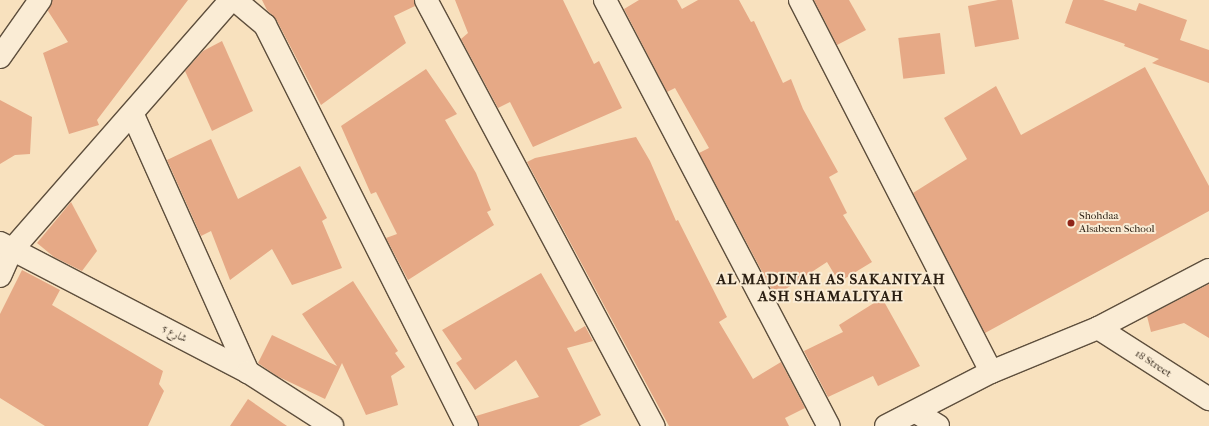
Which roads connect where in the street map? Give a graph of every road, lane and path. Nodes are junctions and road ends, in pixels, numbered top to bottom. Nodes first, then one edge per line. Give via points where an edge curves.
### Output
1 (40, 0) edge
2 (231, 0) edge
3 (235, 0) edge
4 (426, 0) edge
5 (605, 0) edge
6 (800, 0) edge
7 (0, 57) edge
8 (133, 116) junction
9 (6, 247) edge
10 (1209, 270) edge
11 (0, 276) edge
12 (1098, 328) junction
13 (248, 372) junction
14 (991, 372) junction
15 (1209, 399) edge
16 (916, 412) junction
17 (332, 426) edge
18 (467, 426) edge
19 (653, 426) edge
20 (829, 426) edge
21 (886, 426) edge
22 (938, 426) edge

1 - 7 street
2 - 8 street
3 - 18 street via 265,25
4 - 19 street
5 - 20 street
6 - 14 street
8 - 9 street
8 - 13 street
9 - 11 street
9 - 13 street, شارع 5
10 - 12 street
12 - 14 street
12 - 15 street, 18 Street
13 - 17 street, شارع 5
14 - 16 street
16 - 21 street
16 - 22 street

